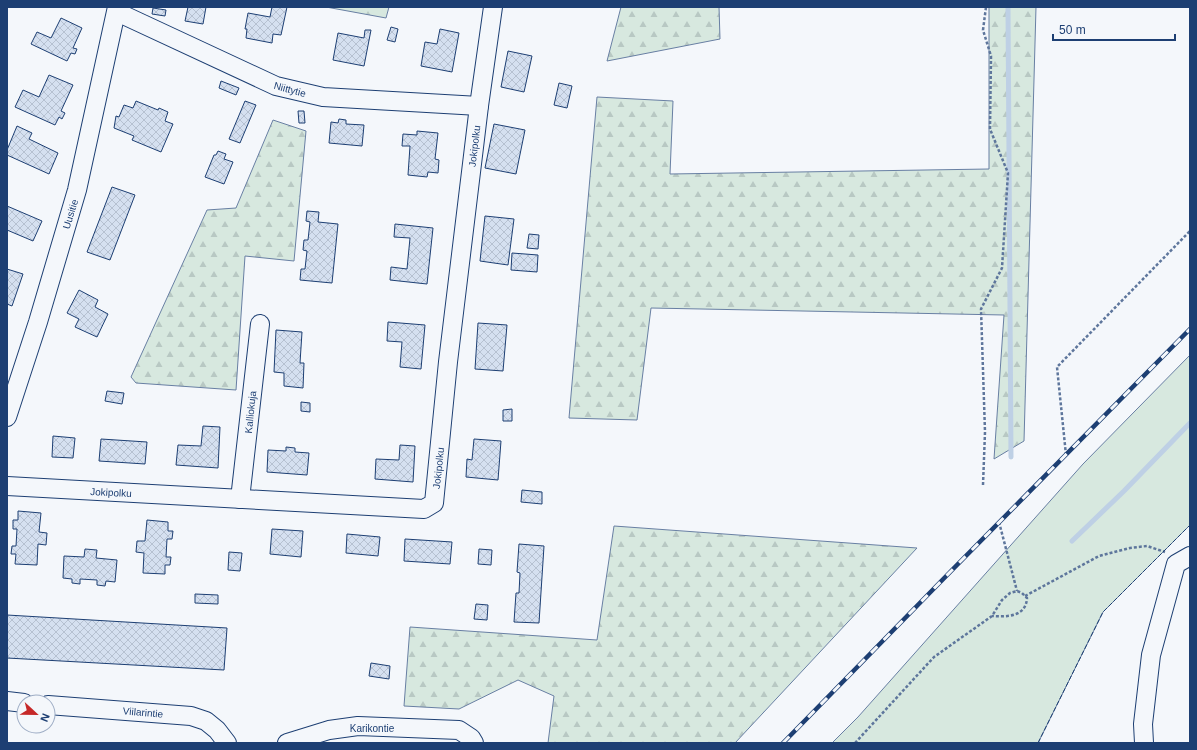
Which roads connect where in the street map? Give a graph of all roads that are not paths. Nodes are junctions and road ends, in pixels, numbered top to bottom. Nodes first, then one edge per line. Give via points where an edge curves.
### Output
1 (493, 7) edge
2 (117, 9) edge
3 (479, 106) junction
4 (260, 324) dead end
5 (7, 417) edge
6 (7, 486) edge
7 (240, 499) junction
8 (1183, 560) edge
9 (56, 706) edge
10 (227, 743) edge
11 (287, 743) edge
12 (474, 743) edge
13 (1144, 743) edge

1 - 3 street, Jokipolku
2 - 3 street, Niittytie via 276,86 323,98
2 - 5 street, Uusitie via 77,190
3 - 7 street, Jokipolku via 434,503 424,509
4 - 7 street, Kalliokuja
6 - 7 street, Jokipolku
8 - 13 street via 1151,655 1143,724
9 - 10 street, Viilarintie via 191,716 206,721
11 - 12 street, Karikontie via 329,730 358,726 459,730

